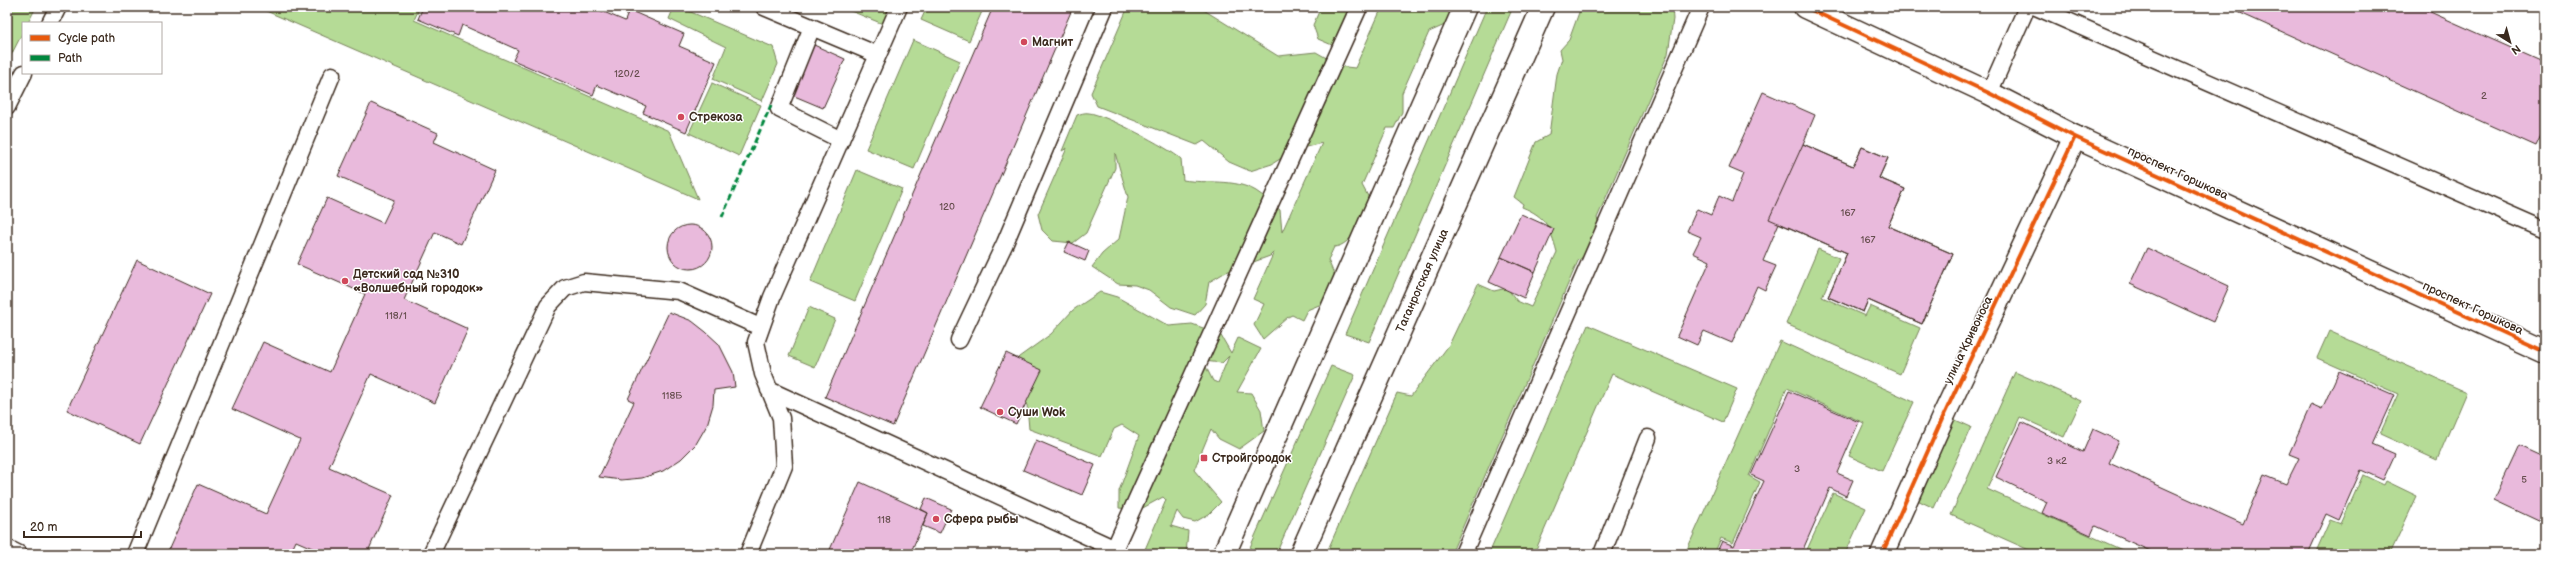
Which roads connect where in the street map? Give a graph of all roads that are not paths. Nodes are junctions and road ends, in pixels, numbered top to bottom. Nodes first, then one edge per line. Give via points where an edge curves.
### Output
1 (58, 7) edge
2 (899, 7) edge
3 (1105, 7) edge
4 (1359, 7) edge
5 (1465, 7) edge
6 (1543, 7) edge
7 (1701, 7) edge
8 (1805, 7) edge
9 (2027, 7) edge
10 (2036, 7) edge
11 (773, 9) edge
12 (50, 22) edge
13 (812, 27) junction
14 (878, 55) junction
15 (24, 74) edge
16 (332, 75) dead end
17 (1989, 93) junction
18 (7, 107) edge
19 (2075, 137) junction
20 (841, 140) junction
21 (2545, 230) edge
22 (760, 328) junction
23 (959, 340) dead end
24 (2545, 352) edge
25 (769, 390) junction
26 (1648, 438) dead end
27 (7, 548) edge
28 (1113, 551) edge
29 (138, 553) edge
30 (19, 554) edge
31 (431, 554) edge
32 (748, 554) edge
33 (1224, 554) edge
34 (1300, 554) edge
35 (1463, 554) edge
36 (1602, 554) edge
37 (1882, 554) edge

1 - 12 lane
2 - 14 lane
3 - 23 lane via 1005,243
4 - 28 lane
5 - 33 street
6 - 34 street, Таганрогская улица
7 - 35 lane
8 - 17 street, проспект Горшкова
9 - 17 lane
10 - 21 lane
11 - 13 lane
13 - 14 lane
13 - 20 lane via 779,109
14 - 20 lane
15 - 18 lane
16 - 29 lane
17 - 19 street, проспект Горшкова
19 - 24 street, проспект Горшкова
19 - 37 street, улица Кривоноса via 1943,417
20 - 22 lane
22 - 25 lane via 756,342
22 - 31 lane via 679,291 584,282 565,288 548,306
25 - 28 lane
25 - 32 lane via 781,418 784,466
26 - 36 lane
27 - 30 lane

